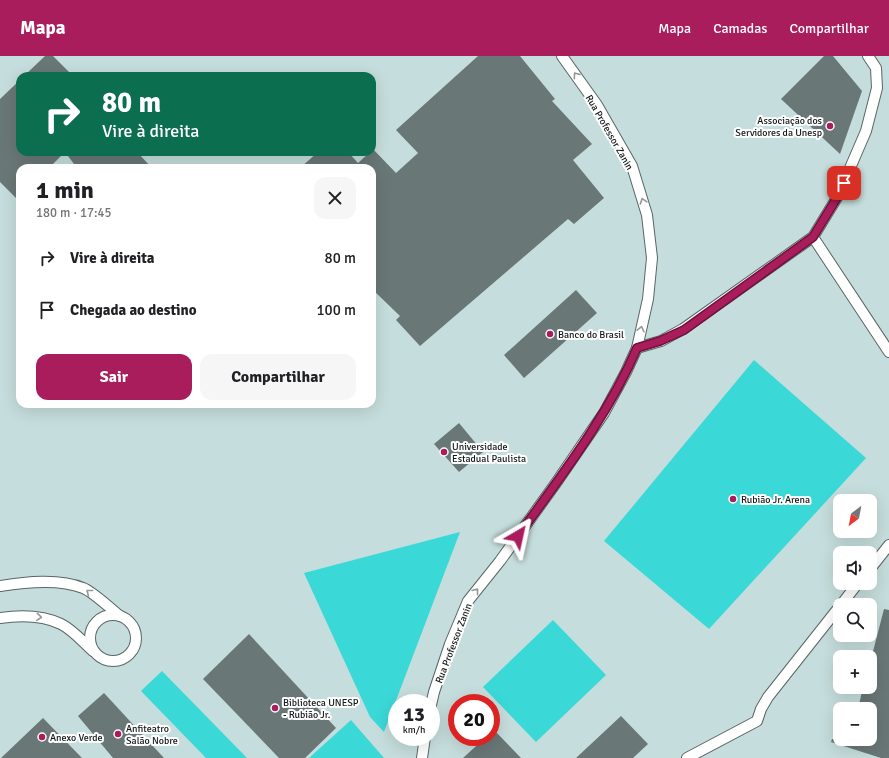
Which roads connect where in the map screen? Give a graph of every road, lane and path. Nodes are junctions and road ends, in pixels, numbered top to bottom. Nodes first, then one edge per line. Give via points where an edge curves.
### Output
1 (562, 56) edge
2 (868, 56) edge
3 (813, 237) junction
4 (637, 348) junction
5 (889, 352) edge
6 (889, 545) edge
7 (877, 560) edge
8 (0, 586) edge
9 (853, 590) edge
10 (846, 598) edge
11 (833, 615) edge
12 (120, 616) junction
13 (0, 618) edge
14 (98, 656) junction
15 (434, 694) edge
16 (423, 746) edge
17 (422, 758) edge
18 (687, 758) edge

4 -> 1 lane, Rua Professor Zanin via 648,299 652,258 647,215 632,166 597,104
2 - 3 lane via 876,68 877,88 866,131 838,196
3 - 4 lane via 684,330
3 - 5 lane
15 -> 4 lane, Rua Professor Zanin via 468,601 604,413
6 - 7 lane
12 -> 8 lane via 84,588 42,582
9 - 10 lane
11 - 18 lane via 768,697 757,721
12 - 14 lane via 104,616 93,627 90,642
12 - 14 lane via 127,619 136,631 135,646 125,658 118,660 110,661
13 -> 14 lane via 44,617 63,625
16 - 17 lane

